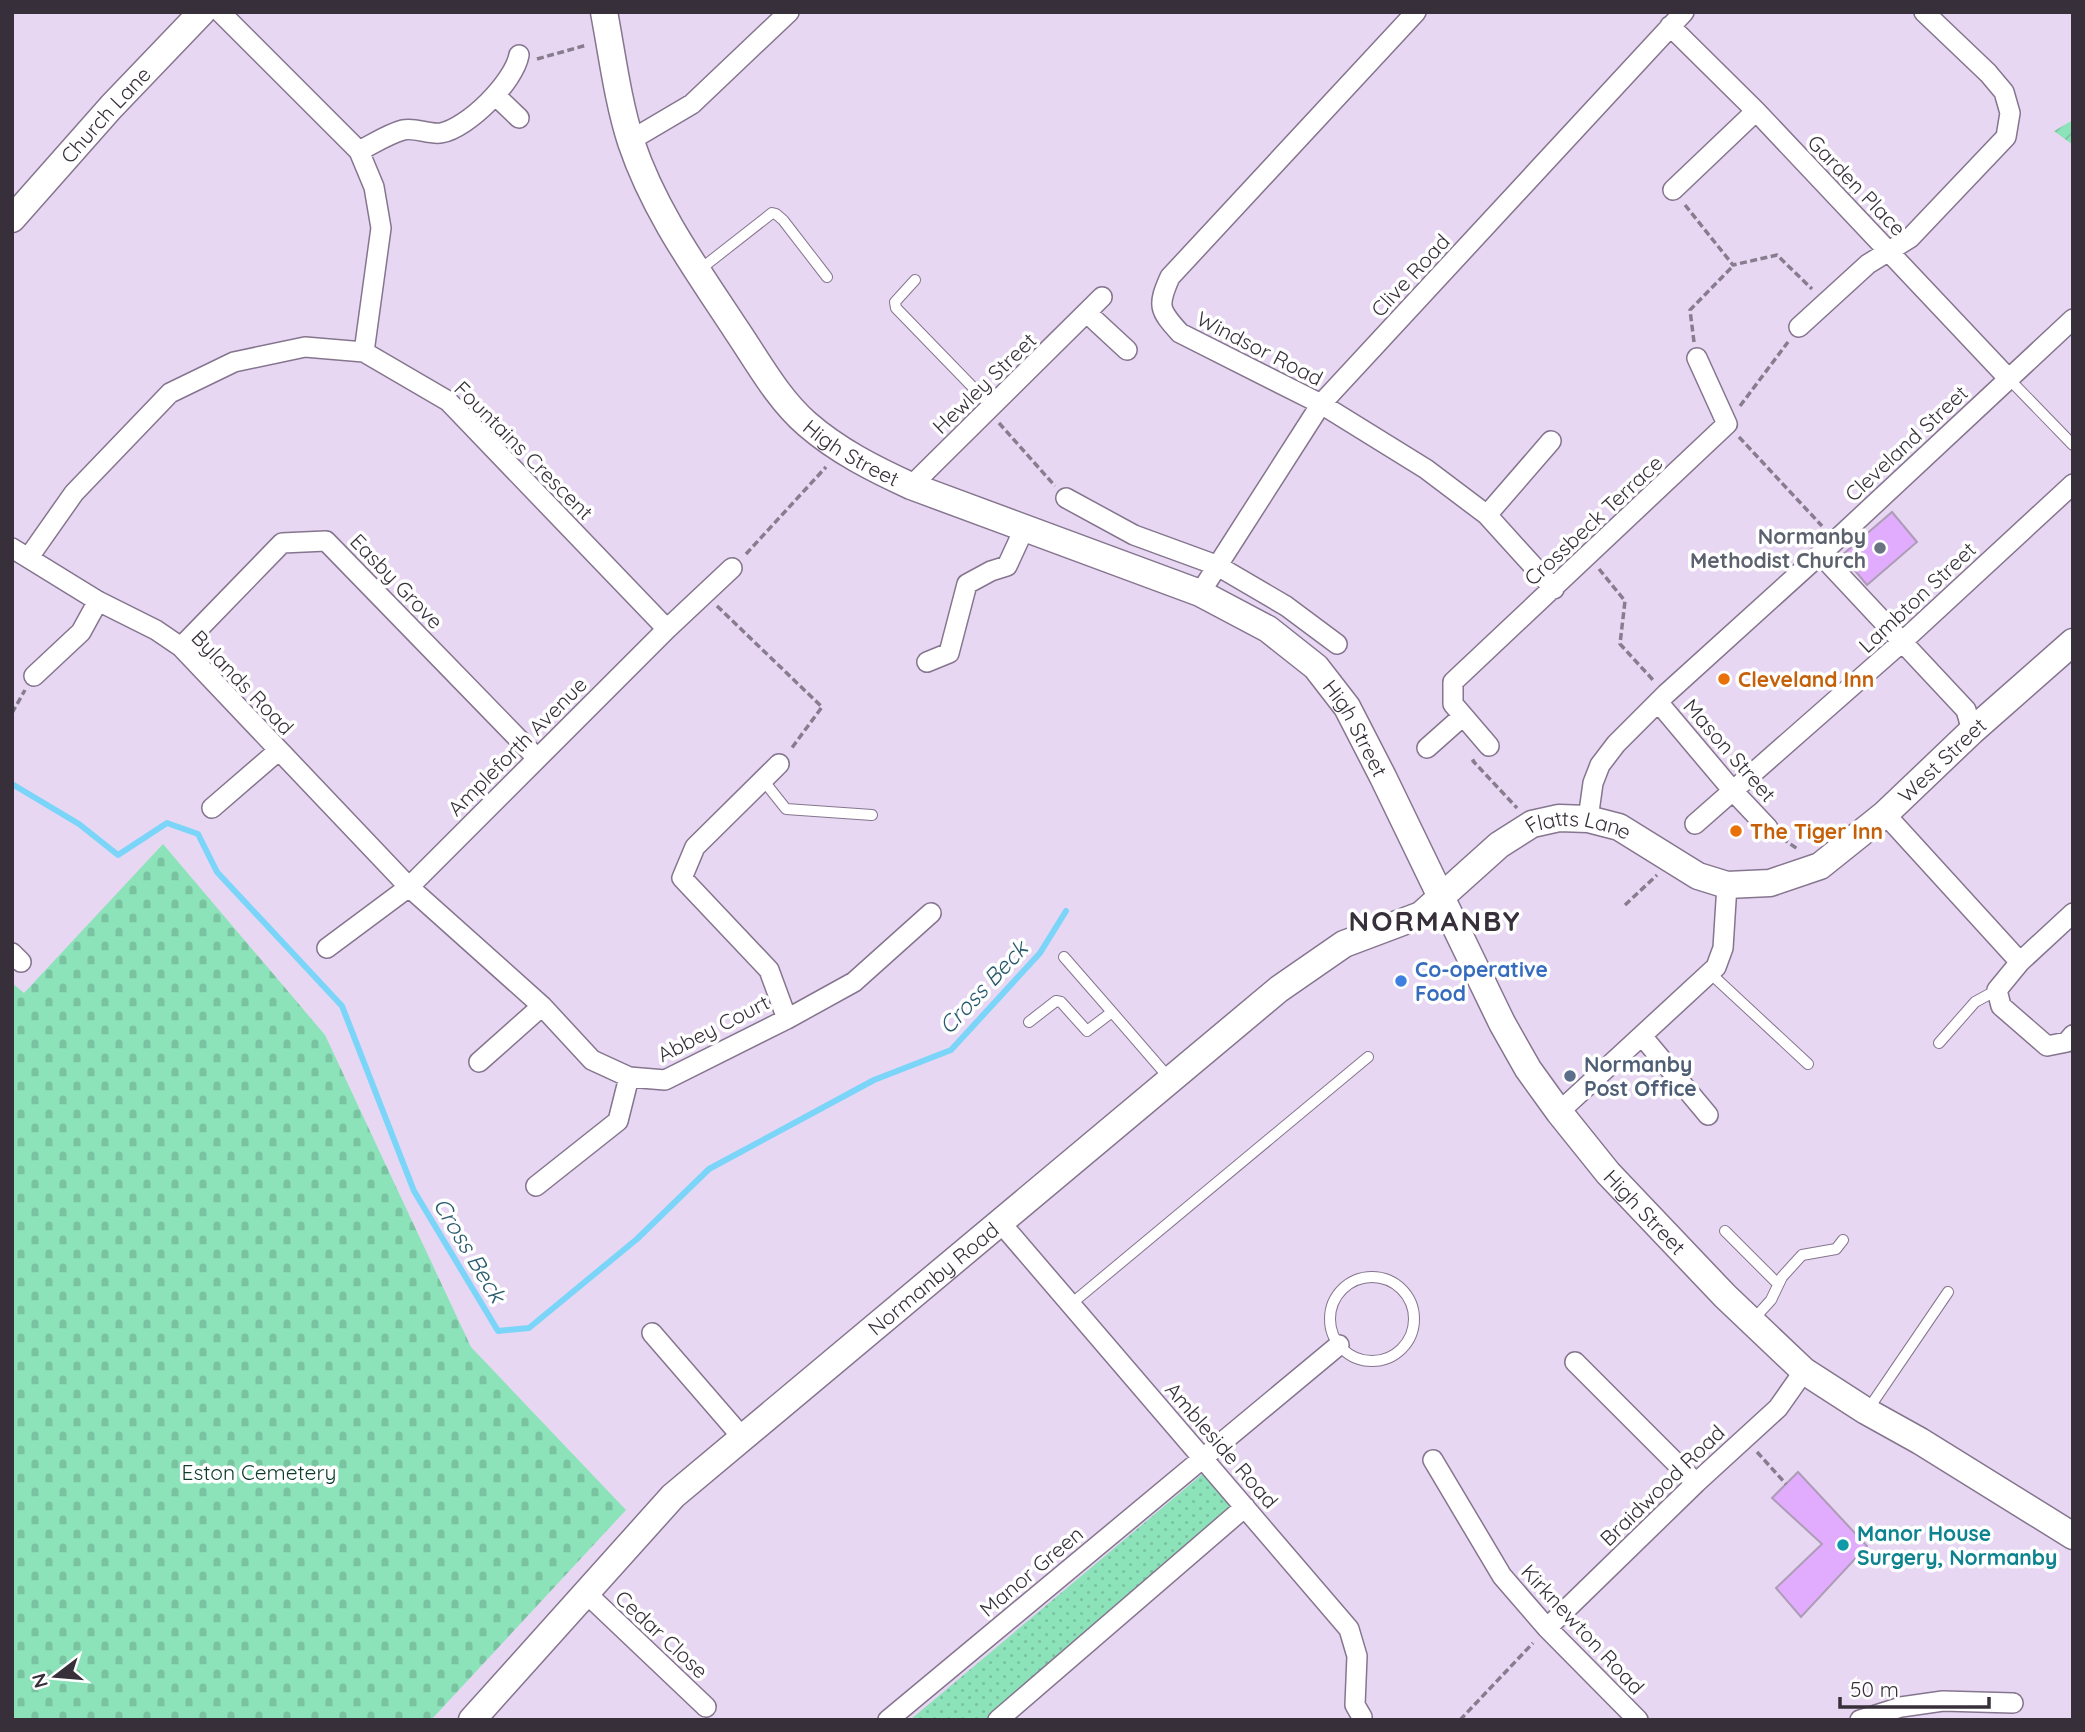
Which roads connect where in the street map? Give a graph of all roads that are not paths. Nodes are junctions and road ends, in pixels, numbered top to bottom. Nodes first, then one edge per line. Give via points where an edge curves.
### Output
1 (202, 12) edge
2 (220, 12) edge
3 (604, 12) edge
4 (789, 12) edge
5 (1416, 12) edge
6 (1685, 12) edge
7 (1924, 12) edge
8 (1670, 26) junction
9 (518, 60) road end
10 (495, 95) junction
11 (1756, 111) junction
12 (519, 118) dead end
13 (631, 140) junction
14 (359, 151) junction
15 (1673, 190) road end
16 (12, 219) edge
17 (1888, 251) junction
18 (698, 272) junction
19 (827, 277) dead end
20 (915, 280) dead end
21 (1102, 297) dead end
22 (1087, 313) junction
23 (2073, 319) edge
24 (1799, 327) road end
25 (1127, 350) dead end
26 (364, 352) junction
27 (1697, 358) road end
28 (2008, 378) junction
29 (1321, 404) junction
30 (991, 409) junction
31 (1550, 441) dead end
32 (2073, 445) edge
33 (2073, 484) edge
34 (911, 486) junction
35 (1066, 498) road end
36 (1487, 514) junction
37 (1025, 527) junction
38 (21, 552) edge
39 (1820, 554) junction
40 (1216, 565) junction
41 (732, 568) road end
42 (1554, 589) junction
43 (1200, 593) junction
44 (98, 601) junction
45 (667, 629) junction
46 (1902, 642) junction
47 (2073, 642) edge
48 (1338, 644) dead end
49 (181, 647) junction
50 (928, 662) dead end
51 (34, 676) dead end
52 (1662, 698) junction
53 (1458, 710) junction
54 (1969, 721) junction
55 (1489, 746) road end
56 (1427, 748) dead end
57 (278, 751) junction
58 (537, 758) junction
59 (779, 764) road end
60 (763, 779) junction
61 (1733, 791) junction
62 (212, 808) dead end
63 (1885, 814) junction
64 (872, 815) dead end
65 (1588, 819) junction
66 (1695, 824) dead end
67 (1769, 828) road end
68 (1727, 885) junction
69 (408, 887) junction
70 (1441, 898) junction
71 (931, 913) dead end
72 (2073, 913) edge
73 (327, 948) dead end
74 (1064, 957) dead end
75 (2020, 962) junction
76 (1710, 972) junction
77 (1997, 989) junction
78 (542, 1006) junction
79 (1112, 1012) junction
80 (787, 1019) junction
81 (1028, 1022) dead end
82 (2073, 1035) edge
83 (1642, 1036) junction
84 (1939, 1043) dead end
85 (1368, 1057) dead end
86 (479, 1062) dead end
87 (1808, 1063) dead end
88 (629, 1077) junction
89 (1170, 1080) junction
90 (1559, 1112) junction
91 (1708, 1115) dead end
92 (536, 1186) dead end
93 (1000, 1222) junction
94 (1725, 1231) dead end
95 (1843, 1240) dead end
96 (1778, 1284) junction
97 (1948, 1292) dead end
98 (1070, 1304) junction
99 (1752, 1321) junction
100 (652, 1333) dead end
101 (1339, 1345) junction
102 (1575, 1362) dead end
103 (1804, 1371) junction
104 (1866, 1411) junction
105 (742, 1437) junction
106 (1203, 1458) junction
107 (1433, 1460) dead end
108 (1696, 1483) junction
109 (1245, 1507) junction
110 (2073, 1536) edge
111 (586, 1594) junction
112 (1547, 1628) junction
113 (2013, 1703) dead end
114 (706, 1707) dead end
115 (1361, 1719) edge
116 (472, 1720) edge
117 (888, 1720) edge
118 (998, 1720) edge
119 (1638, 1720) edge
120 (1860, 1720) edge

1 - 16 street, Church Lane
2 - 14 street
3 - 13 street, High Street
4 - 13 street via 692,104
5 - 29 street, Windsor Road via 1170,277 1161,298 1165,316 1180,333
6 - 8 street, Clive Road
7 - 17 street via 1988,73 2004,92 2010,113 2006,137 1910,238
8 - 11 street, Garden Place
8 - 29 street, Clive Road
9 - 10 street
10 - 12 street
10 - 14 street via 458,127 439,133 405,129
11 - 15 street
11 - 17 street, Garden Place
13 - 18 street, High Street via 653,195
14 - 26 street via 374,187 381,228
17 - 24 street
17 - 28 street, Garden Place
18 - 19 lane via 772,213 783,220
18 - 34 street, High Street via 769,379 805,422 841,450
20 - 30 lane via 895,302 896,308
21 - 22 street, Hewley Street
22 - 25 street
22 - 30 street, Hewley Street
23 - 28 street, Cleveland Street
26 - 38 street, Fountains Crescent via 305,347 234,362 170,393
26 - 45 street, Fountains Crescent via 448,401
27 - 42 street, Crossbeck Terrace via 1727,424
28 - 32 lane
28 - 39 street, Cleveland Street
29 - 36 street, Windsor Road via 1426,469
29 - 40 street, Clive Road
30 - 34 street, Hewley Street
31 - 36 street
33 - 46 street, Lambton Street
34 - 37 street, High Street
35 - 40 street via 1134,535
36 - 42 street, Windsor Road
37 - 43 street, High Street
37 - 50 street via 1007,566 967,584 949,653
38 - 44 street, Bylands Road
39 - 46 street
39 - 52 street, Cleveland Street
40 - 43 street, Clive Road
40 - 48 street via 1286,606
41 - 45 street, Ampleforth Avenue
42 - 53 street, Crossbeck Terrace via 1452,682
43 - 70 street, High Street via 1268,628 1316,667 1346,707
44 - 49 street, Bylands Road
44 - 51 street via 82,632
45 - 58 street, Ampleforth Avenue
46 - 54 street
46 - 61 street, Lambton Street
47 - 54 street, West Street
49 - 57 street, Bylands Road
49 - 58 street, Easby Grove via 282,543 326,541
52 - 61 street, Mason Street
52 - 65 street, Cleveland Street via 1600,765
53 - 55 street
53 - 56 street
54 - 63 street, West Street
57 - 62 street
57 - 69 street, Bylands Road
58 - 69 street, Ampleforth Avenue
59 - 60 street, Abbey Court
60 - 64 lane via 786,809
60 - 80 street, Abbey Court via 695,847 682,878 769,970
61 - 66 street, Lambton Street
61 - 67 street, Mason Street
63 - 68 street, West Street via 1820,866 1770,883
63 - 75 street
65 - 68 street, Flatts Lane via 1619,827 1698,876
65 - 70 street, Flatts Lane via 1559,818 1532,824 1499,845
68 - 76 street via 1723,948
69 - 73 street, Ampleforth Avenue
69 - 78 street, Abbey Court
70 - 89 street, Normanby Road via 1421,915 1344,944 1319,960
70 - 90 street, High Street via 1502,1023
71 - 80 street via 854,982
72 - 75 street
74 - 79 lane
75 - 77 street
76 - 83 street
76 - 87 lane
77 - 82 street via 2001,1006 2047,1046 2067,1042
77 - 84 lane via 1975,1002
78 - 86 street
78 - 88 street, Abbey Court via 592,1060
79 - 81 lane via 1087,1031 1056,1001
79 - 89 lane
80 - 88 street, Abbey Court via 665,1080
83 - 90 street
83 - 91 street
85 - 98 lane
88 - 92 street via 618,1121
89 - 93 street, Normanby Road
90 - 99 street, High Street via 1608,1173
93 - 98 street, Ambleside Road
93 - 105 street, Normanby Road
94 - 96 lane
95 - 96 lane via 1836,1249 1802,1255
96 - 99 lane
97 - 104 lane
98 - 106 street, Ambleside Road
99 - 103 street, High Street
100 - 105 street
101 - 101 lane via 1363,1361 1397,1354 1407,1343 1415,1315 1404,1290 1378,1277 1363,1277 1344,1287 1330,1313
101 - 106 street, Manor Green
102 - 108 street
103 - 104 street, High Street
103 - 108 street, Braidwood Road via 1778,1408
104 - 110 street, High Street
105 - 111 street, Normanby Road via 673,1496
106 - 109 street, Ambleside Road
106 - 117 street, Manor Green
107 - 112 street, Kirknewton Road via 1502,1576
108 - 112 street, Braidwood Road
109 - 115 street, Ambleside Road via 1349,1629 1357,1656 1355,1705
109 - 118 street
111 - 114 street, Cedar Close
111 - 116 street, Normanby Road
112 - 119 street, Kirknewton Road
113 - 120 street via 1943,1701 1901,1707

